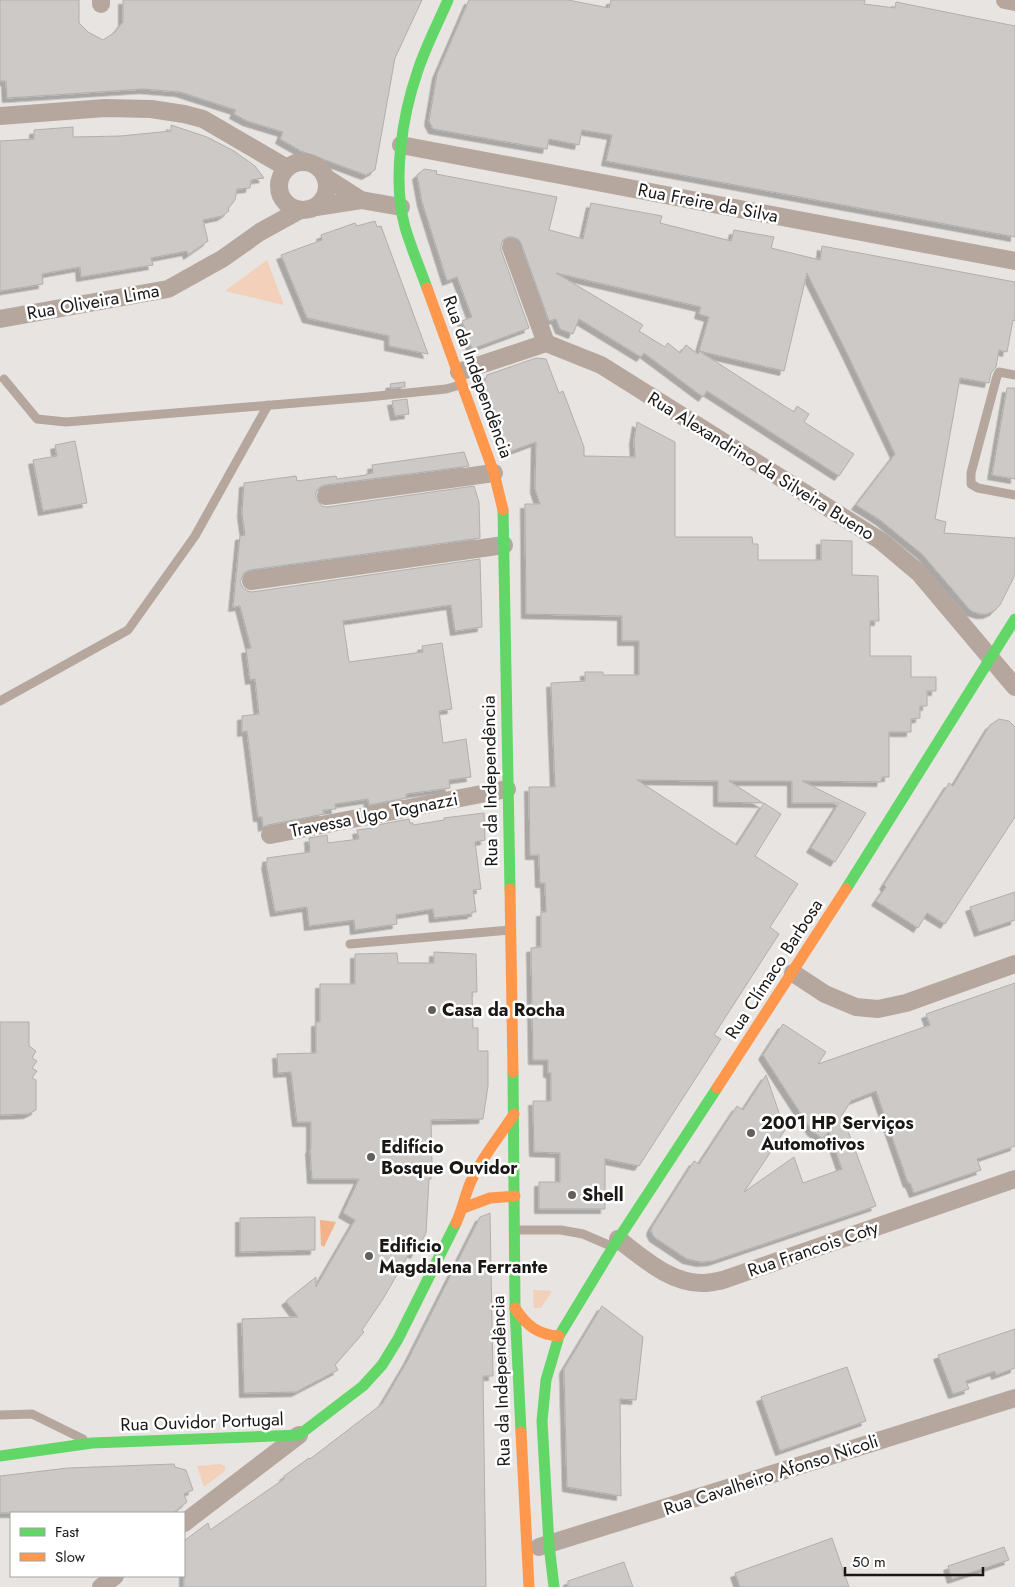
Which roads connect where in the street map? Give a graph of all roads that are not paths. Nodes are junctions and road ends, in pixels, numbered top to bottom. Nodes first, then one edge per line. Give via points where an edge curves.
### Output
1 (448, 0) edge
2 (1005, 0) edge
3 (1015, 2) edge
4 (0, 116) edge
5 (401, 145) junction
6 (288, 168) junction
7 (325, 178) junction
8 (283, 200) junction
9 (361, 200) junction
10 (400, 207) junction
11 (308, 209) junction
12 (260, 232) junction
13 (511, 247) dead end
14 (1015, 261) edge
15 (0, 319) edge
16 (546, 343) junction
17 (1015, 375) edge
18 (461, 378) junction
19 (4, 379) dead end
20 (268, 405) junction
21 (494, 473) junction
22 (1015, 495) edge
23 (326, 496) dead end
24 (504, 545) junction
25 (251, 581) dead end
26 (1015, 619) edge
27 (991, 660) junction
28 (1015, 687) edge
29 (0, 701) edge
30 (507, 789) junction
31 (270, 835) dead end
32 (511, 930) junction
33 (350, 944) dead end
34 (1015, 964) edge
35 (793, 973) junction
36 (514, 1114) junction
37 (1015, 1179) edge
38 (515, 1196) junction
39 (463, 1208) junction
40 (515, 1230) junction
41 (616, 1243) junction
42 (515, 1308) junction
43 (559, 1336) junction
44 (1015, 1398) edge
45 (0, 1415) edge
46 (299, 1435) junction
47 (92, 1444) junction
48 (0, 1456) edge
49 (185, 1522) edge
50 (549, 1545) junction
51 (526, 1550) junction
52 (114, 1577) edge
53 (100, 1587) edge
54 (529, 1587) edge
55 (554, 1587) edge

1 - 5 main road, Rua da Independência via 416,77
2 - 3 street
4 - 6 street via 151,108 203,120
5 - 10 main road, Rua da Independência
5 - 14 street, Rua Freire da Silva
6 - 7 street via 294,164 309,163 316,166
6 - 8 street via 279,181
7 - 9 street, Rua Oliveira Lima
7 - 11 street via 326,194 322,202
8 - 11 street
8 - 12 street, Rua Oliveira Lima
9 - 10 street, Rua Oliveira Lima
9 - 11 street, Rua Oliveira Lima
10 - 18 main road, Rua da Independência
11 - 12 street, Rua Oliveira Lima
12 - 15 street, Rua Oliveira Lima via 222,259 168,288
13 - 16 street
16 - 18 street
16 - 27 street, Rua Alexandrino da Silveira Bueno via 601,365 881,541 919,573
17 - 22 lane via 999,372 997,376 971,484
18 - 20 lane via 446,389
18 - 21 main road, Rua da Independência
19 - 20 lane via 37,419 66,422
20 - 29 lane via 195,536 128,630
21 - 23 street
21 - 24 main road, Rua da Independência via 504,518
24 - 25 street
24 - 30 main road, Rua da Independência
26 - 27 main road, Rua Clímaco Barbosa
27 - 28 street, Rua Alexandrino da Silveira Bueno
27 - 35 main road, Rua Clímaco Barbosa
30 - 31 street, Travessa Ugo Tognazzi
30 - 32 main road, Rua da Independência
32 - 33 lane
32 - 36 main road, Rua da Independência
34 - 35 street via 906,1003 878,1009 856,1007 825,994
35 - 41 main road, Rua Clímaco Barbosa
36 - 38 main road, Rua da Independência
36 - 39 main road, Rua Ouvidor Portugal via 477,1168 465,1193
37 - 41 street, Rua Francois Coty via 730,1278 704,1283 677,1278
38 - 39 main road via 490,1198
38 - 40 main road, Rua da Independência
39 - 46 main road, Rua Ouvidor Portugal via 382,1365 363,1386
40 - 41 lane via 561,1230
40 - 42 main road, Rua da Independência
41 - 43 main road, Rua Clímaco Barbosa
42 - 43 main road via 532,1328 549,1336
42 - 51 main road, Rua da Independência
43 - 50 main road via 546,1380 542,1421
44 - 50 street, Rua Cavalheiro Afonso Nicoli
45 - 47 lane via 32,1414
46 - 47 main road, Rua Ouvidor Portugal
46 - 49 street
47 - 48 main road, Rua Ouvidor Portugal
50 - 51 street, Rua Cavalheiro Afonso Nicoli
50 - 55 main road
51 - 54 main road, Rua da Independência
52 - 53 street

